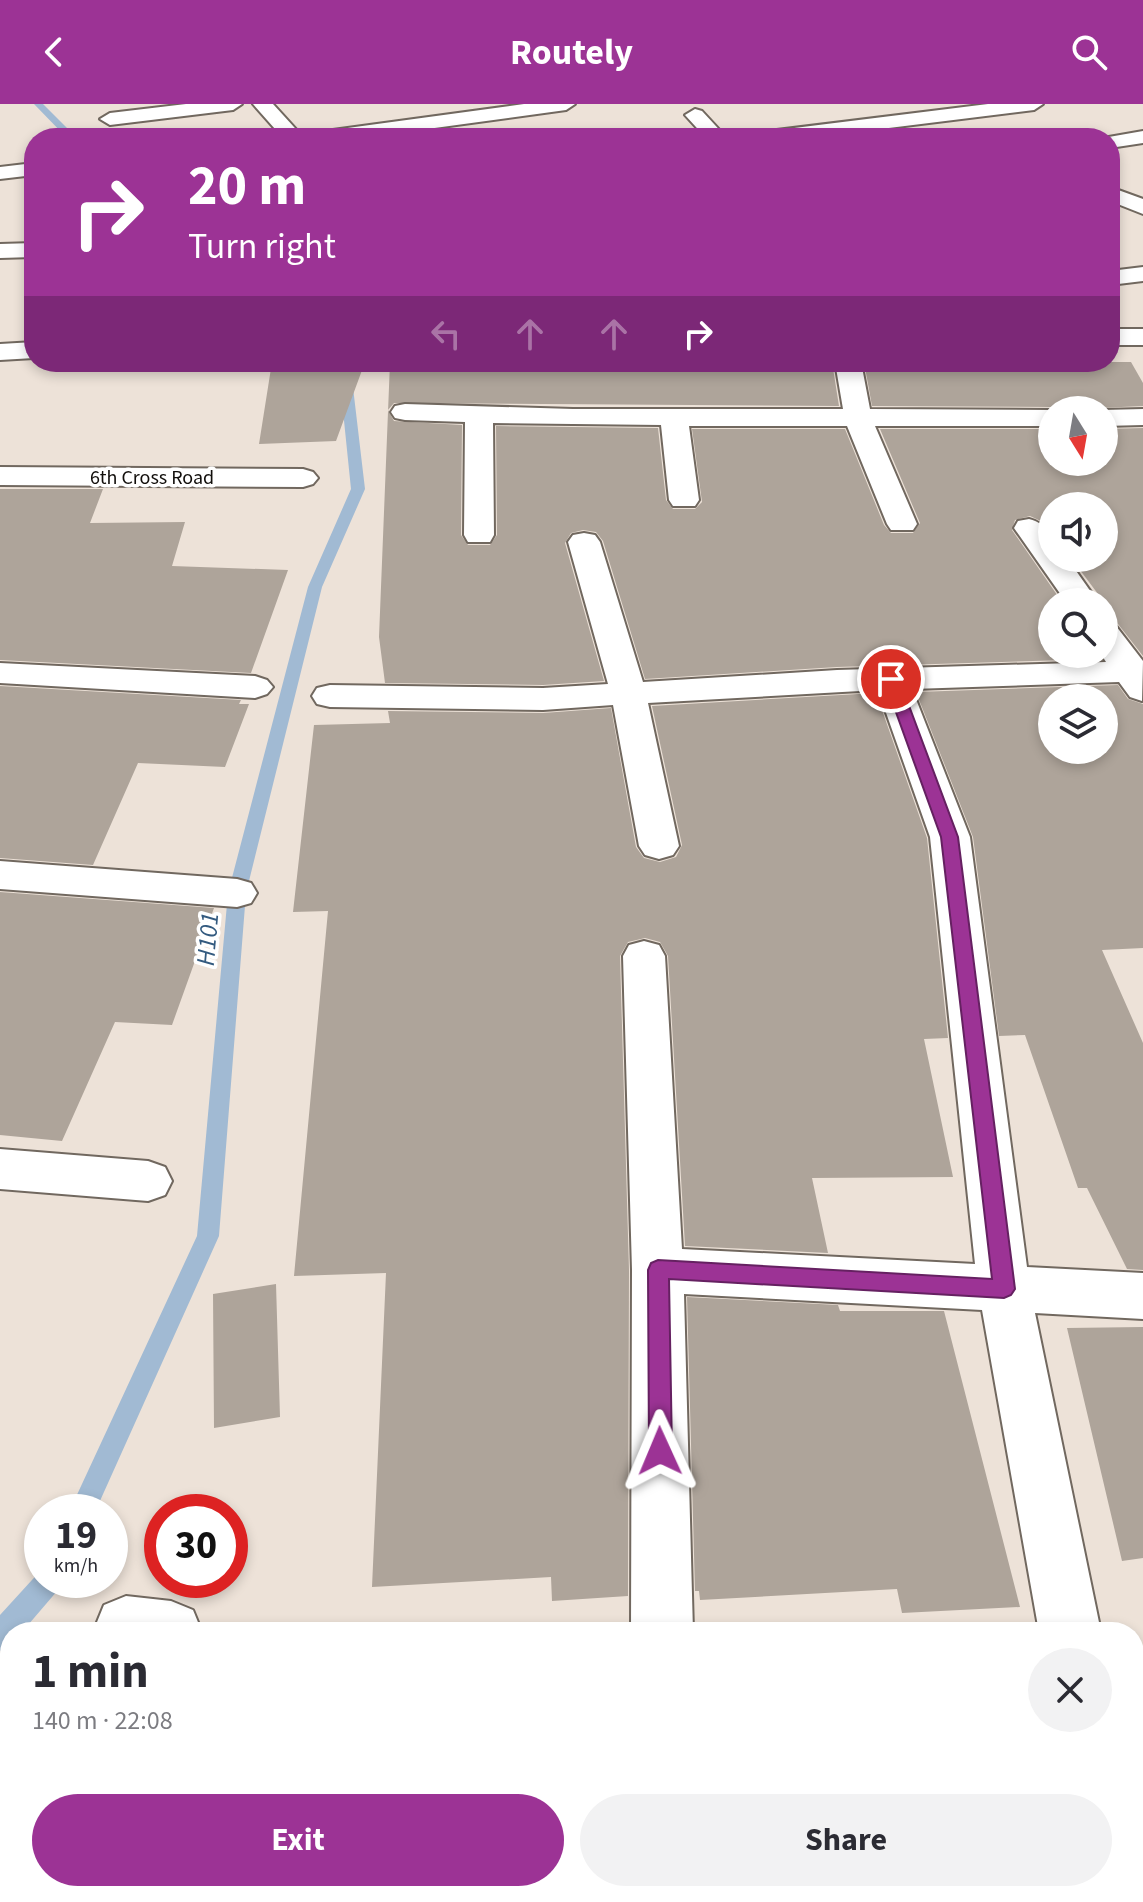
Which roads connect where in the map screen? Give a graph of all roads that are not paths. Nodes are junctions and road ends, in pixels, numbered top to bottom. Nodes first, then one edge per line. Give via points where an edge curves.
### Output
1 (233, 104) edge
2 (262, 104) edge
3 (566, 104) edge
4 (1034, 104) edge
5 (695, 115) dead end
6 (110, 119) dead end
7 (285, 128) edge
8 (398, 128) edge
9 (707, 128) edge
10 (841, 128) edge
11 (1143, 137) edge
12 (1120, 140) edge
13 (24, 170) edge
14 (0, 173) edge
15 (1120, 197) edge
16 (1143, 207) edge
17 (24, 250) edge
18 (0, 251) edge
19 (1143, 274) edge
20 (1120, 277) edge
21 (1120, 337) edge
22 (1143, 337) edge
23 (24, 351) edge
24 (0, 352) edge
25 (850, 372) edge
26 (405, 412) dead end
27 (479, 414) junction
28 (1143, 417) edge
29 (674, 418) junction
30 (1038, 418) edge
31 (1118, 418) edge
32 (858, 419) junction
33 (0, 476) edge
34 (303, 478) dead end
35 (684, 500) dead end
36 (902, 524) dead end
37 (1029, 528) dead end
38 (479, 535) dead end
39 (584, 542) dead end
40 (1072, 588) edge
41 (1118, 651) edge
42 (0, 673) edge
43 (1139, 678) edge
44 (891, 679) junction
45 (255, 687) dead end
46 (629, 695) junction
47 (330, 696) dead end
48 (659, 846) dead end
49 (0, 875) edge
50 (237, 893) dead end
51 (644, 956) dead end
52 (0, 1169) edge
53 (148, 1181) dead end
54 (658, 1270) junction
55 (1004, 1289) junction
56 (1143, 1296) edge
57 (662, 1622) edge
58 (1068, 1622) edge

1 - 6 street
2 - 7 street
3 - 8 street
4 - 10 street
5 - 9 street
11 - 12 street
13 - 14 street
15 - 16 street
17 - 18 street
19 - 20 street
21 - 22 street
23 - 24 street
25 - 32 street
26 - 27 street
27 - 29 street
27 - 38 street
28 - 31 street
29 - 32 street
29 - 35 street
30 - 32 street
32 - 36 street
33 - 34 street, 6th Cross Road
37 - 40 street
39 - 46 street
41 - 43 street
42 - 45 street
43 - 44 street
44 - 46 street
44 - 55 street via 950,837
46 - 47 street
46 - 48 street
49 - 50 street
51 - 54 street
52 - 53 street
54 - 55 street
54 - 57 street
55 - 56 street
55 - 58 street

